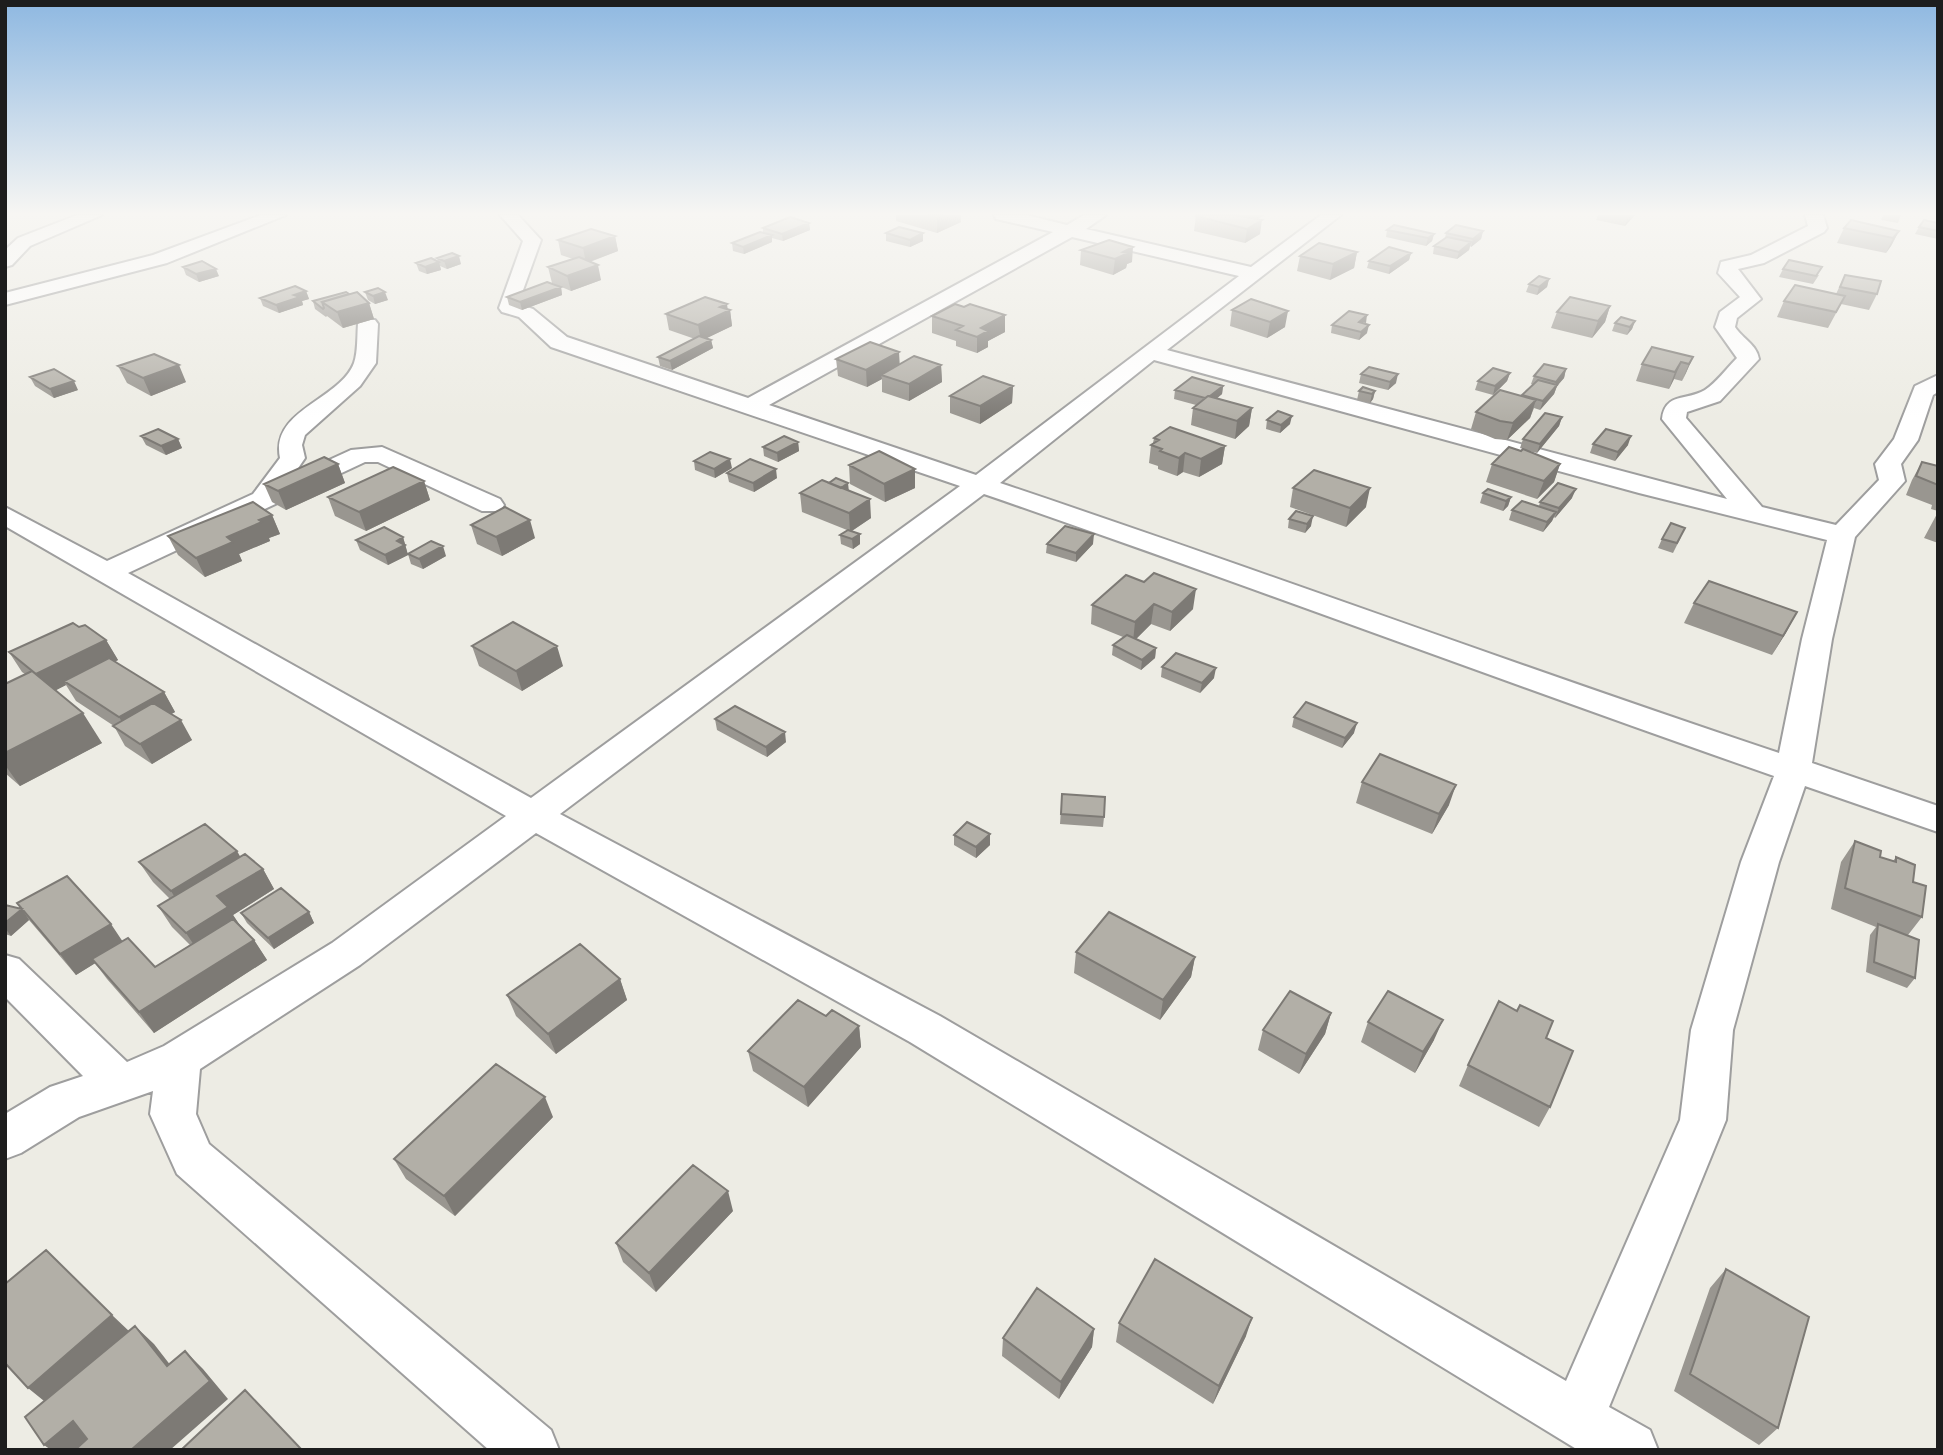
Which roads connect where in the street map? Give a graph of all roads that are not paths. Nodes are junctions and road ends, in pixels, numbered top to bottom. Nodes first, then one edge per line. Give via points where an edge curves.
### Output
1 (66, 283) edge
2 (516, 283) edge
3 (976, 283) edge
4 (1244, 283) edge
5 (1738, 283) edge
6 (5, 299) edge
7 (368, 324) dead end
8 (1150, 352) junction
9 (1938, 382) edge
10 (751, 406) junction
11 (980, 484) junction
12 (263, 498) junction
13 (491, 505) dead end
14 (1752, 513) junction
15 (5, 515) edge
16 (1842, 535) junction
17 (107, 572) junction
18 (1793, 771) junction
19 (534, 816) junction
20 (1938, 819) edge
21 (5, 971) edge
22 (179, 1059) junction
23 (121, 1085) junction
24 (5, 1138) edge
25 (1577, 1419) junction
26 (531, 1450) edge
27 (1630, 1450) edge

1 - 6 street
2 - 10 street via 509,308 526,313 559,342
3 - 10 street
4 - 8 street
5 - 14 street via 1751,299 1727,316 1725,327 1748,359 1712,396 1675,409 1674,419
7 - 12 street via 365,363 352,381 293,433 293,458
8 - 11 street
8 - 14 street
9 - 16 street via 1923,391 1906,440 1888,464 1892,481
10 - 11 street
11 - 18 street
11 - 19 street
12 - 13 street via 342,461 382,454
12 - 17 street
14 - 16 street
15 - 17 street
16 - 18 street
17 - 19 street
18 - 20 street
18 - 25 street via 1760,862 1712,1030 1703,1120
19 - 22 street via 346,954
19 - 25 street via 925,1029
21 - 23 street
22 - 23 street
22 - 26 street via 173,1114 193,1159
23 - 24 street via 66,1101
25 - 27 street

